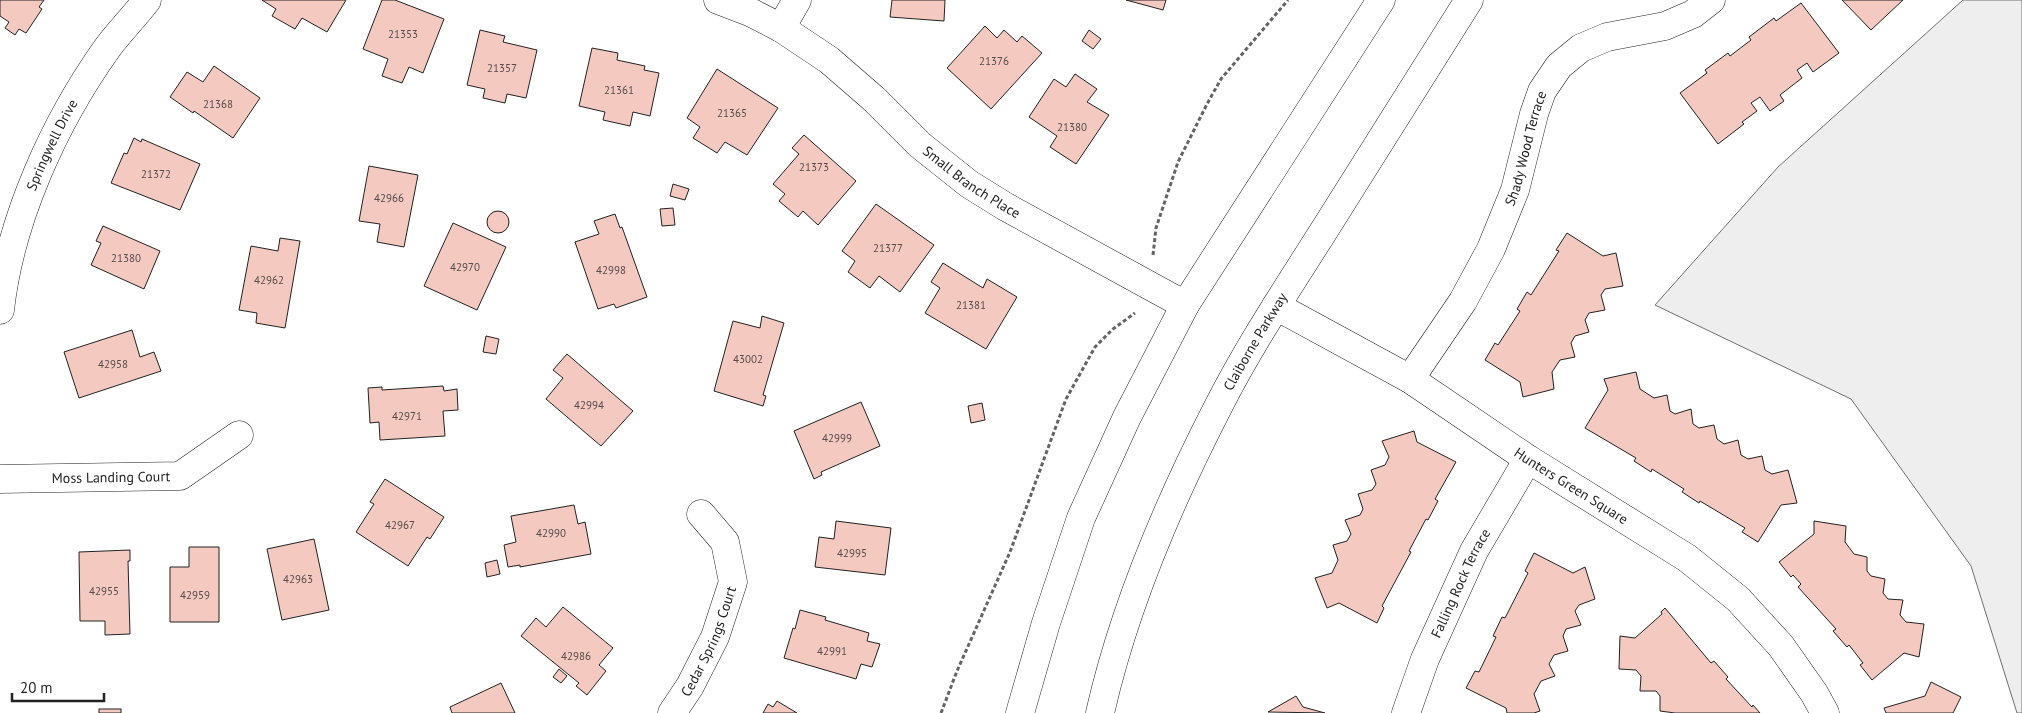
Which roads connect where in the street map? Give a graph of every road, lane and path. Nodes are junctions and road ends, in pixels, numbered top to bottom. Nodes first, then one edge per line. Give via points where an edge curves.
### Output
1 (148, 0) edge
2 (718, 0) edge
3 (798, 0) edge
4 (1288, 0) edge
5 (1381, 0) edge
6 (1469, 0) edge
7 (1711, 0) edge
8 (781, 28) junction
9 (1150, 285) junction
10 (1185, 305) junction
11 (1276, 306) junction
12 (0, 310) edge
13 (1410, 379) junction
14 (239, 435) dead end
15 (1528, 459) junction
16 (0, 479) edge
17 (701, 514) dead end
18 (672, 713) edge
19 (940, 713) edge
20 (1020, 713) edge
21 (1100, 713) edge
22 (1406, 713) edge
23 (1825, 713) edge

1 - 12 street, Springwell Drive via 109,47 77,96 40,166 17,230
2 - 8 street, Small Branch Place
3 - 8 street
4 - 9 path via 1221,79 1190,137 1156,228
5 - 10 street
6 - 11 street, Claiborne Parkway
7 - 13 street, Shady Wood Terrace via 1692,14 1665,26 1607,36 1581,48 1559,66 1542,91 1515,190 1492,249 1463,301
8 - 9 street, Small Branch Place via 829,60 920,145 969,184
9 - 10 street, Small Branch Place
9 - 19 path via 1138,311 1095,347 1066,399 1010,552
10 - 20 street via 1127,417 1081,518
11 - 13 street, Hunters Green Square
11 - 21 street, Claiborne Parkway via 1218,406 1169,511 1122,634
13 - 15 street, Hunters Green Square
14 - 16 street, Moss Landing Court via 180,476
15 - 22 street, Falling Rock Terrace via 1474,551 1425,658
15 - 23 street, Hunters Green Square via 1687,558 1738,599 1781,646
17 - 18 street, Cedar Springs Court via 725,542 733,582 715,637

